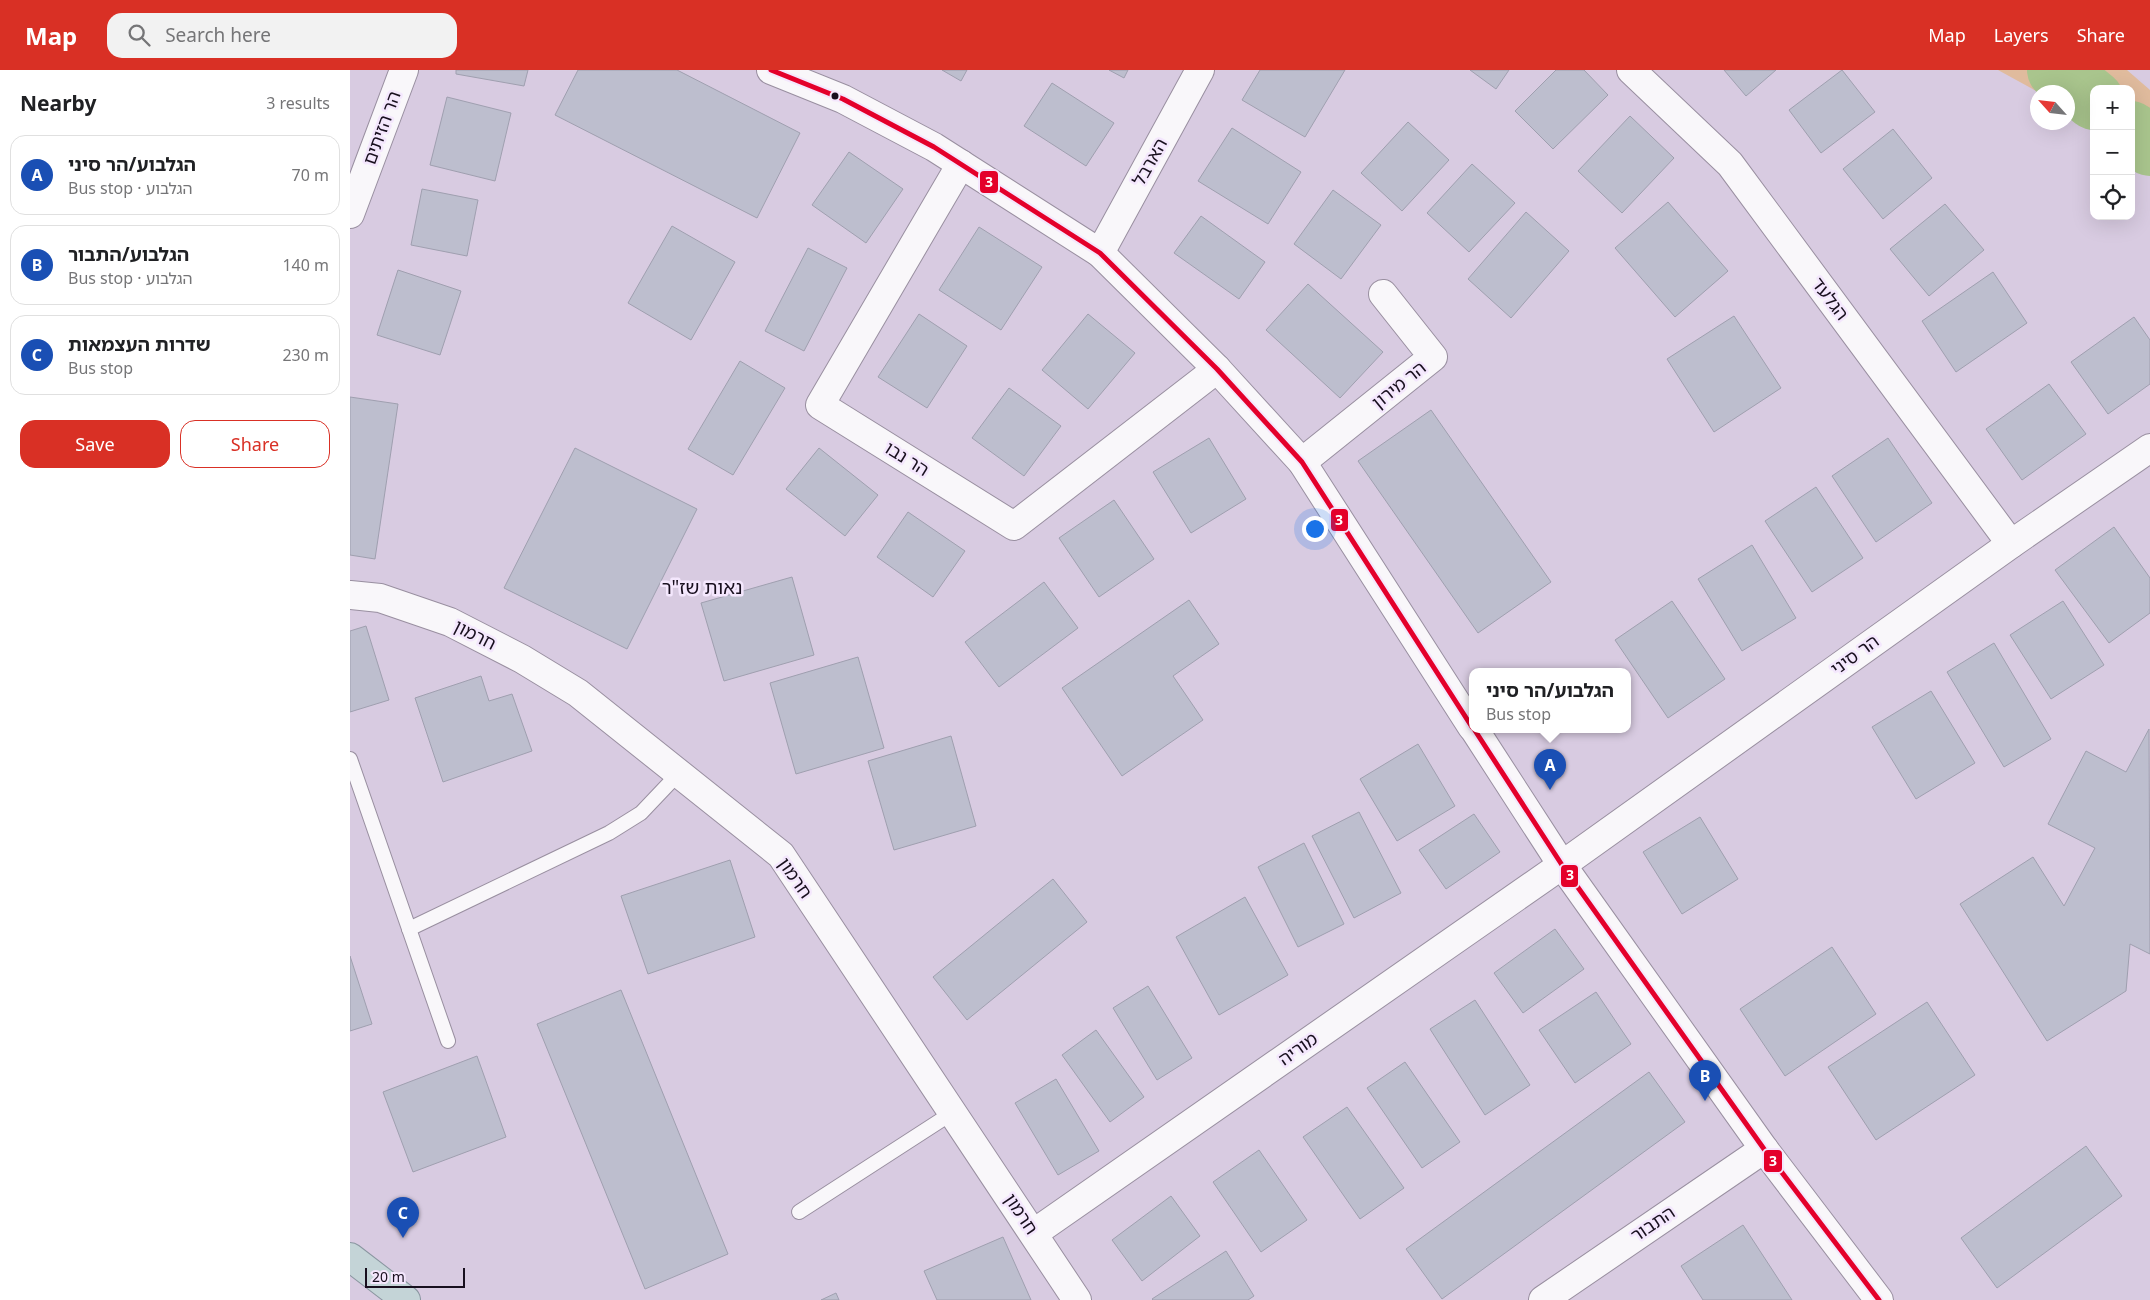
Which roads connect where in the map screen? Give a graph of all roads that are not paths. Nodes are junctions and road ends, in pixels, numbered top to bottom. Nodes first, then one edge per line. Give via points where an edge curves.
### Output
1 (404, 70) edge
2 (771, 70) edge
3 (1200, 70) edge
4 (1631, 70) edge
5 (961, 164) junction
6 (350, 214) edge
7 (1100, 254) junction
8 (1383, 294) dead end
9 (1217, 369) junction
10 (2150, 448) edge
11 (1302, 462) junction
12 (2011, 544) junction
13 (350, 595) edge
14 (1469, 722) edge
15 (1476, 733) edge
16 (350, 759) edge
17 (678, 774) junction
18 (1562, 865) junction
19 (409, 928) junction
20 (448, 1041) dead end
21 (952, 1113) junction
22 (1764, 1149) junction
23 (799, 1212) dead end
24 (1034, 1233) junction
25 (350, 1258) edge
26 (406, 1300) edge
27 (1077, 1300) edge
28 (1543, 1300) edge
29 (1879, 1300) edge

1 - 6 street, הר הזיתים
2 - 5 street via 843,99
3 - 7 street, הארבל
4 - 12 street, הגלעד via 1730,164
5 - 7 street
5 - 9 street, הר נבו via 820,405 1014,526
7 - 9 street
8 - 11 street, הר מירון via 1433,357
9 - 11 street
10 - 12 street, הר סיני
11 - 14 street
12 - 18 street, הר סיני
13 - 17 street, חרמון via 380,598 450,622 522,658 578,693
15 - 18 street
16 - 19 lane
17 - 19 lane via 641,812 609,834
17 - 21 street, חרמון via 781,855
18 - 22 street
18 - 24 street, מוריה
19 - 20 lane
21 - 23 lane
21 - 24 street, חרמון
22 - 28 street, התבור
22 - 29 street
24 - 27 street, חרמון
25 - 26 highway

